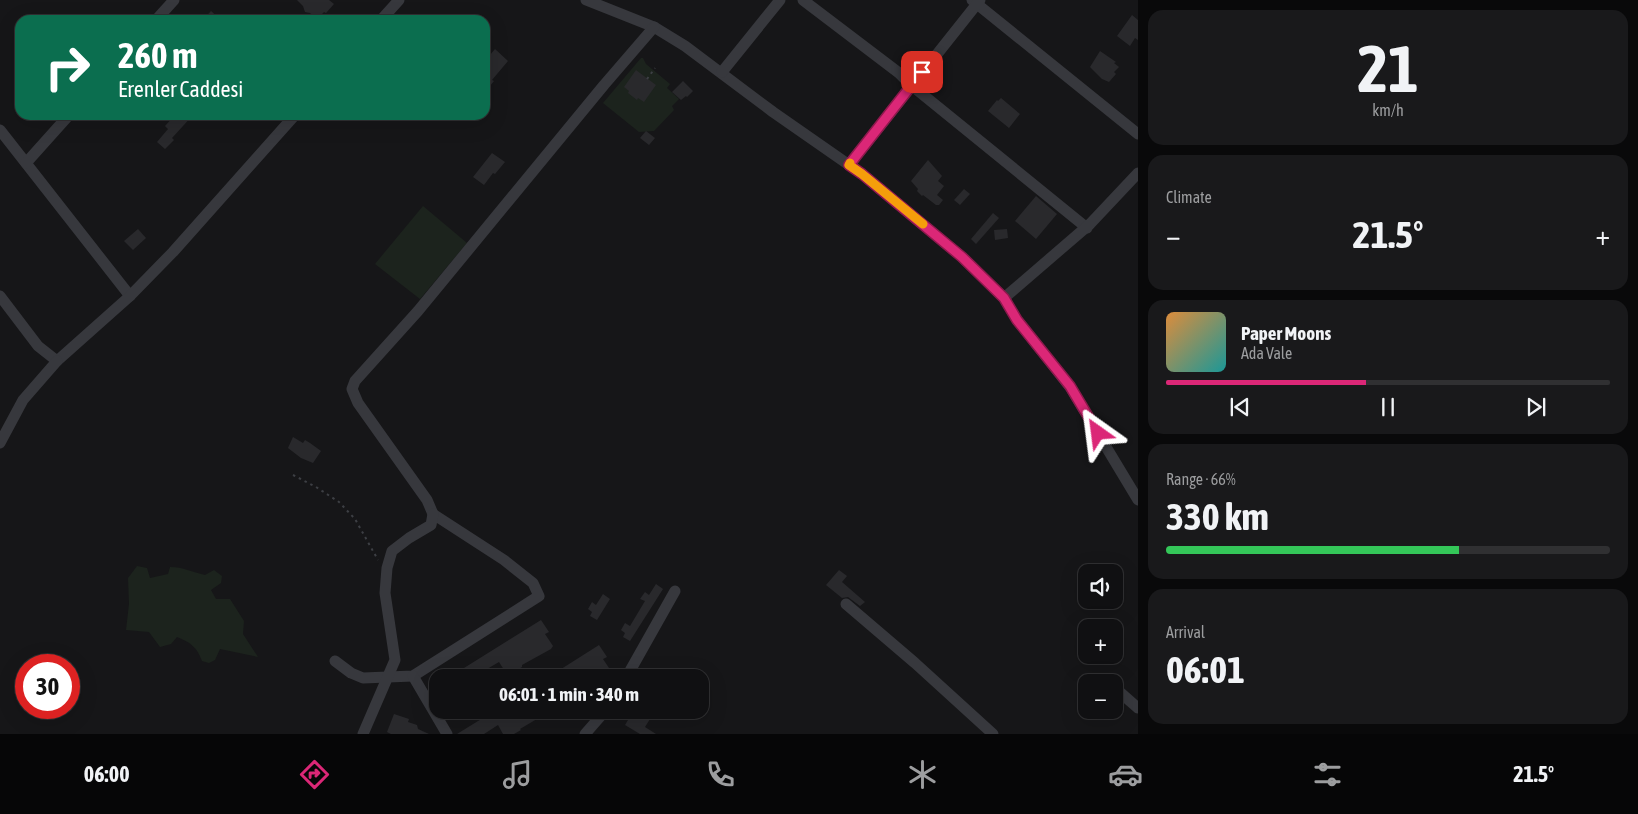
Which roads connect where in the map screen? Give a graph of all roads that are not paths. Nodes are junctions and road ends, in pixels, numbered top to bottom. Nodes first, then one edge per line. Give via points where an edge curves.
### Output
1 (174, 0) edge
2 (399, 0) edge
3 (589, 0) edge
4 (780, 0) edge
5 (803, 0) edge
6 (976, 1) edge
7 (160, 15) edge
8 (386, 15) edge
9 (654, 27) junction
10 (722, 72) junction
11 (911, 85) junction
12 (65, 120) edge
13 (291, 120) edge
14 (0, 130) edge
15 (1138, 134) edge
16 (26, 163) junction
17 (849, 165) junction
18 (1138, 173) edge
19 (1087, 228) junction
20 (0, 296) edge
21 (130, 296) junction
22 (1004, 298) junction
23 (57, 361) junction
24 (0, 443) edge
25 (1138, 500) edge
26 (433, 514) junction
27 (675, 591) dead end
28 (846, 604) dead end
29 (335, 661) dead end
30 (631, 669) edge
31 (413, 676) junction
32 (387, 678) junction
33 (1123, 695) edge
34 (1138, 708) edge
35 (598, 719) edge
36 (363, 734) edge
37 (447, 734) edge
38 (585, 734) edge
39 (993, 734) edge

1 - 7 street
2 - 8 street
3 - 9 street
4 - 10 street
5 - 11 street
6 - 11 street
6 - 15 street
9 - 10 street
9 - 26 street via 352,389 358,403 427,500
10 - 17 street
11 - 17 street
11 - 19 street
12 - 16 street
13 - 21 street
14 - 16 street
16 - 21 street
17 - 22 street via 962,257
18 - 19 street
19 - 22 street
20 - 23 street via 38,346
21 - 23 street
22 - 25 street via 1017,320 1070,386
23 - 24 street via 23,400
26 - 31 street via 504,560 533,583 539,596
26 - 32 street via 431,526 392,551 387,568 385,593 395,660
27 - 30 street
28 - 39 street
29 - 32 street via 363,678
31 - 32 street
31 - 37 street
32 - 36 street
33 - 34 street
35 - 38 street

